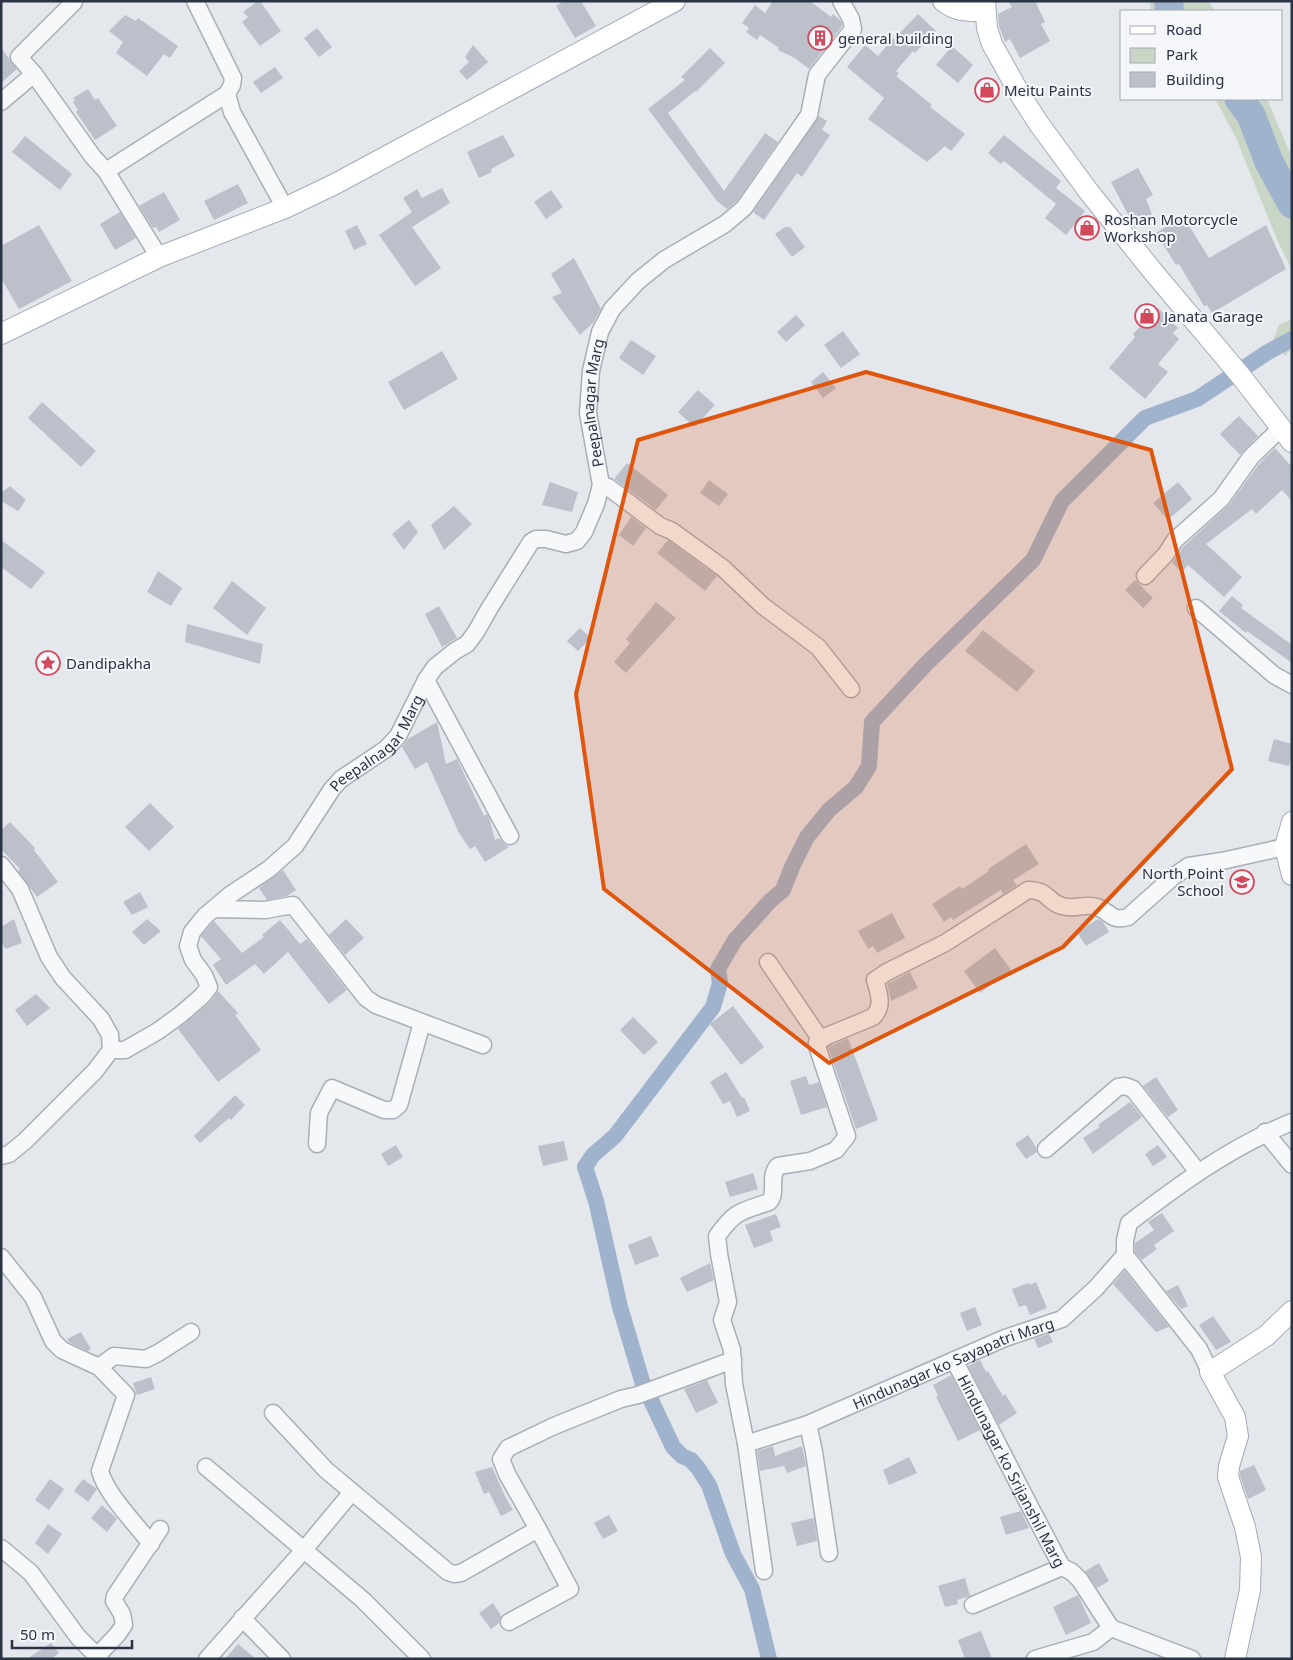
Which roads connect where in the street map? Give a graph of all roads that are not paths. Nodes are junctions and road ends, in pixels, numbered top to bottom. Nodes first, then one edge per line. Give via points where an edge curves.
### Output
1 (195, 1) edge
2 (675, 1) edge
3 (841, 1) edge
4 (942, 1) edge
5 (74, 2) edge
6 (985, 6) edge
7 (34, 74) junction
8 (227, 94) junction
9 (1, 102) edge
10 (106, 171) junction
11 (285, 208) junction
12 (159, 258) junction
13 (1, 334) edge
14 (1286, 435) edge
15 (601, 485) junction
16 (1145, 576) dead end
17 (1196, 608) dead end
18 (426, 680) junction
19 (1292, 685) edge
20 (851, 689) dead end
21 (1292, 822) edge
22 (510, 836) dead end
23 (1285, 847) junction
24 (1, 865) edge
25 (1292, 874) edge
26 (214, 909) junction
27 (768, 962) dead end
28 (422, 1022) junction
29 (821, 1040) junction
30 (483, 1045) dead end
31 (111, 1050) junction
32 (1292, 1122) edge
33 (1265, 1132) junction
34 (317, 1144) dead end
35 (1046, 1150) dead end
36 (1, 1156) edge
37 (1292, 1165) edge
38 (1198, 1172) junction
39 (1125, 1255) junction
40 (1, 1257) edge
41 (1292, 1311) edge
42 (191, 1332) dead end
43 (733, 1360) junction
44 (954, 1360) junction
45 (99, 1367) junction
46 (1210, 1372) junction
47 (274, 1413) dead end
48 (808, 1424) junction
49 (746, 1444) junction
50 (206, 1467) dead end
51 (352, 1492) junction
52 (160, 1529) dead end
53 (538, 1529) junction
54 (151, 1544) junction
55 (1, 1548) edge
56 (303, 1551) junction
57 (829, 1553) dead end
58 (1062, 1567) junction
59 (764, 1571) dead end
60 (972, 1605) dead end
61 (242, 1618) junction
62 (509, 1622) dead end
63 (1111, 1628) junction
64 (98, 1657) edge
65 (207, 1659) edge
66 (282, 1659) edge
67 (422, 1659) edge
68 (1035, 1659) edge
69 (1192, 1659) edge
70 (1235, 1659) edge

1 - 8 street via 233,78
2 - 11 main road via 386,158
3 - 15 street, Peepalnagar Marg via 853,29 817,75 809,115 744,208 725,224 664,260 638,281 612,309 600,332 591,371 588,413
4 - 6 main road via 960,10
5 - 7 street via 20,57
6 - 14 main road via 992,44 1061,156
7 - 9 street
7 - 10 street
8 - 10 street
8 - 11 street via 232,112
10 - 12 street
11 - 12 main road
12 - 13 main road
14 - 16 street via 1251,457 1221,499 1175,540
15 - 18 street, Peepalnagar Marg via 584,532 577,541 566,544 536,539 531,542 467,644 436,667
15 - 20 street via 723,568 763,606 818,647
17 - 19 street via 1274,675
18 - 22 street
18 - 26 street, Peepalnagar Marg via 398,736 386,749 332,789 295,846
21 - 23 main road
23 - 25 main road
23 - 29 street via 1189,866 1128,917 1121,919 1090,905 1061,906 1044,893 1028,890 945,943 875,980 880,1006 873,1017
24 - 31 street via 20,889 49,958 101,1019 110,1035
26 - 28 street via 265,910 293,905 366,998
26 - 31 street, Peepalnagar Marg via 192,932 188,946 209,987 158,1031 124,1050
27 - 29 street
28 - 30 street
28 - 34 street via 399,1105 393,1110 384,1110 332,1088 319,1113
29 - 43 street via 817,1043 818,1049 847,1136 836,1150 827,1154 775,1168 774,1194 769,1202 737,1212 718,1236 728,1302 722,1320
31 - 36 street via 95,1071 24,1142
32 - 33 street
33 - 37 street
33 - 38 street
35 - 38 street via 1118,1087 1125,1086 1133,1089
38 - 39 street via 1129,1223
39 - 44 street, Hindunagar ko Sayapatri Marg via 1062,1319
39 - 46 street via 1199,1349
40 - 45 street via 33,1297 52,1341 62,1350
41 - 46 main road via 1266,1336
42 - 45 street via 146,1359 114,1356
43 - 49 street via 734,1384
43 - 53 street via 613,1402 508,1448 502,1459 507,1474
44 - 48 street, Hindunagar ko Sayapatri Marg
44 - 58 street, Hindunagar ko Srijanshil Marg
45 - 54 street via 126,1395 100,1471 102,1479
46 - 70 main road via 1235,1417 1238,1436 1228,1477 1245,1527 1250,1557 1250,1590
47 - 51 street via 320,1464
48 - 49 street, Hindunagar ko Sayapatri Marg
48 - 57 street
49 - 59 street
50 - 56 street
51 - 53 street via 454,1574
51 - 56 street
52 - 54 street
53 - 62 street via 570,1589
54 - 64 street via 115,1596 124,1624
55 - 64 street via 31,1573 78,1637
56 - 61 street
56 - 67 street via 363,1600
58 - 60 street
58 - 63 street, Hindunagar ko Srijanshil Marg via 1080,1580
61 - 65 street
61 - 66 street
63 - 68 street via 1093,1642
63 - 69 street

